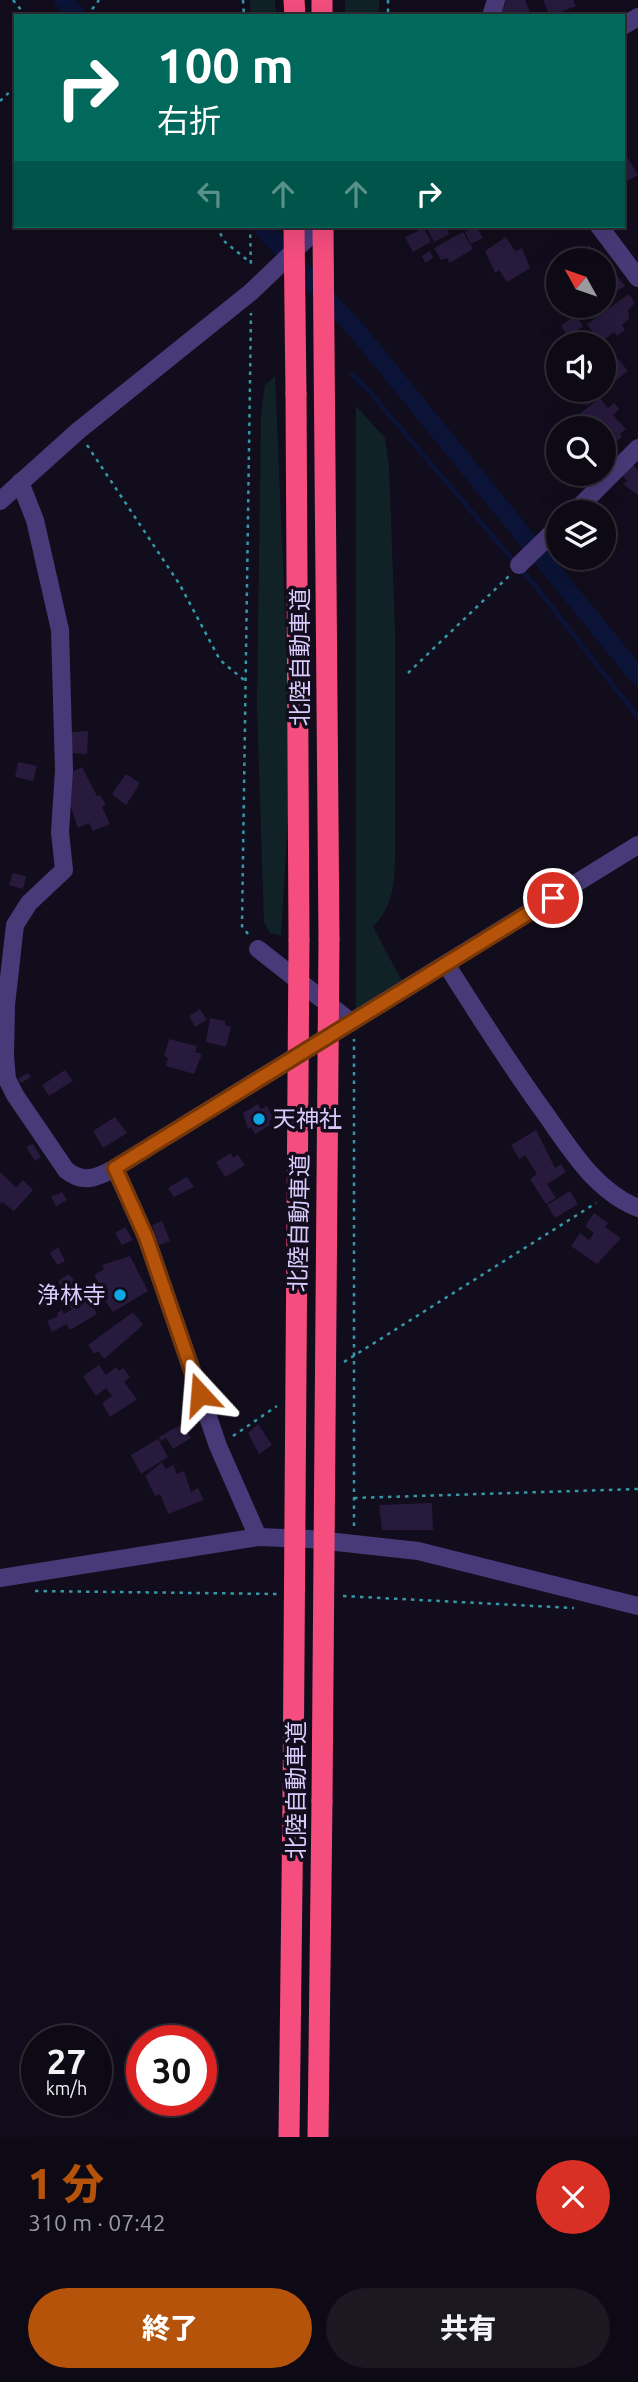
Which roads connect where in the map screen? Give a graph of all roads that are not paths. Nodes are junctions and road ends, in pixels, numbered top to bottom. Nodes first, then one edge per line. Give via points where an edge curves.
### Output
1 (294, 228) edge
2 (320, 228) edge
3 (322, 228) edge
4 (600, 228) edge
5 (638, 278) edge
6 (638, 448) edge
7 (20, 482) junction
8 (586, 500) edge
9 (0, 501) edge
10 (546, 539) edge
11 (519, 565) dead end
12 (638, 845) edge
13 (258, 948) road end
14 (446, 964) junction
15 (351, 1022) junction
16 (2, 1079) edge
17 (115, 1168) junction
18 (638, 1208) edge
19 (258, 1537) junction
20 (0, 1578) edge
21 (638, 1606) edge
22 (289, 2137) edge
23 (318, 2137) edge

1 - 22 highway, 北陸自動車道, bridge via 299,940
2 - 7 street via 251,292
3 - 23 highway, 北陸自動車道, bridge via 329,939
4 - 5 street
6 - 8 street
7 - 9 street
7 - 16 street via 35,520 60,630 64,870 29,903 15,925
10 - 11 street
12 - 14 street
13 - 15 street
14 - 15 street
14 - 18 street via 516,1074 583,1167 611,1194
15 - 17 street
16 - 17 street via 72,1176 82,1180
17 - 19 street via 146,1237 218,1446
19 - 20 street
19 - 21 street via 354,1543 447,1557

